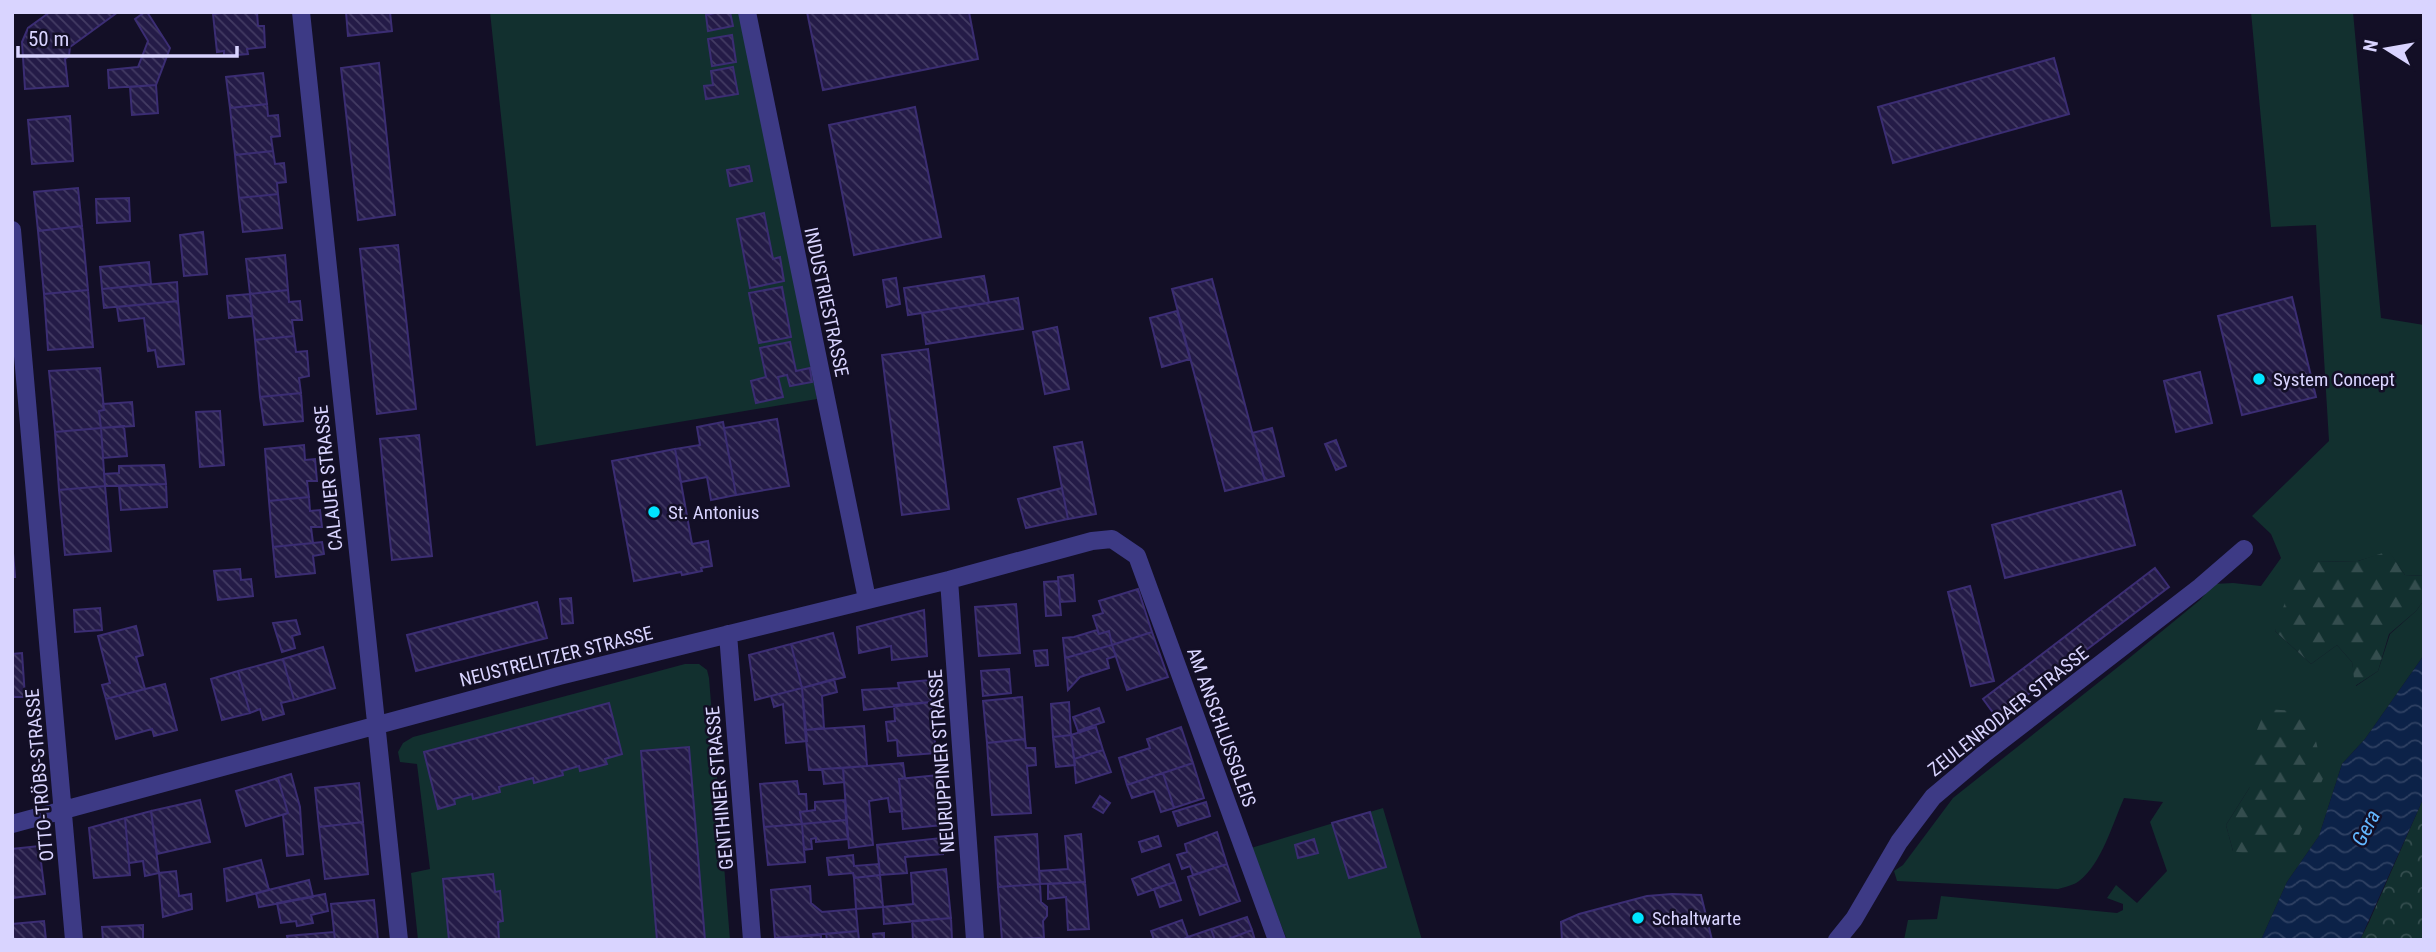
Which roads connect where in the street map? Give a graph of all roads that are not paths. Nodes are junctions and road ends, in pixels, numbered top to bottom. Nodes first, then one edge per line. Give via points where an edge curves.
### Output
1 (301, 12) edge
2 (747, 12) edge
3 (12, 230) edge
4 (1112, 540) joint
5 (2244, 549) dead end
6 (949, 580) junction
7 (867, 599) junction
8 (728, 634) junction
9 (375, 724) junction
10 (64, 811) junction
11 (12, 824) edge
12 (74, 940) edge
13 (399, 940) edge
14 (752, 940) edge
15 (975, 940) edge
16 (1277, 940) edge
17 (1837, 940) edge

1 - 9 street, CALAUER STRASSE
2 - 7 street, INDUSTRIESTRASSE
3 - 10 street, OTTO-TRÖBS-STRASSE
4 - 6 street, NEUSTRELITZER STRASSE via 1092,541
4 - 16 street, AM ANSCHLUSSGLEIS via 1137,556
5 - 17 street, ZEULENRODAER STRASSE via 1933,797
6 - 7 street, NEUSTRELITZER STRASSE
6 - 15 street, NEURUPPINER STRASSE
7 - 8 street, NEUSTRELITZER STRASSE
8 - 9 street, NEUSTRELITZER STRASSE
8 - 14 street, GENTHINER STRASSE
9 - 10 street, NEUSTRELITZER STRASSE
9 - 13 street, CALAUER STRASSE
10 - 11 street, NEUSTRELITZER STRASSE
10 - 12 street, OTTO-TRÖBS-STRASSE

